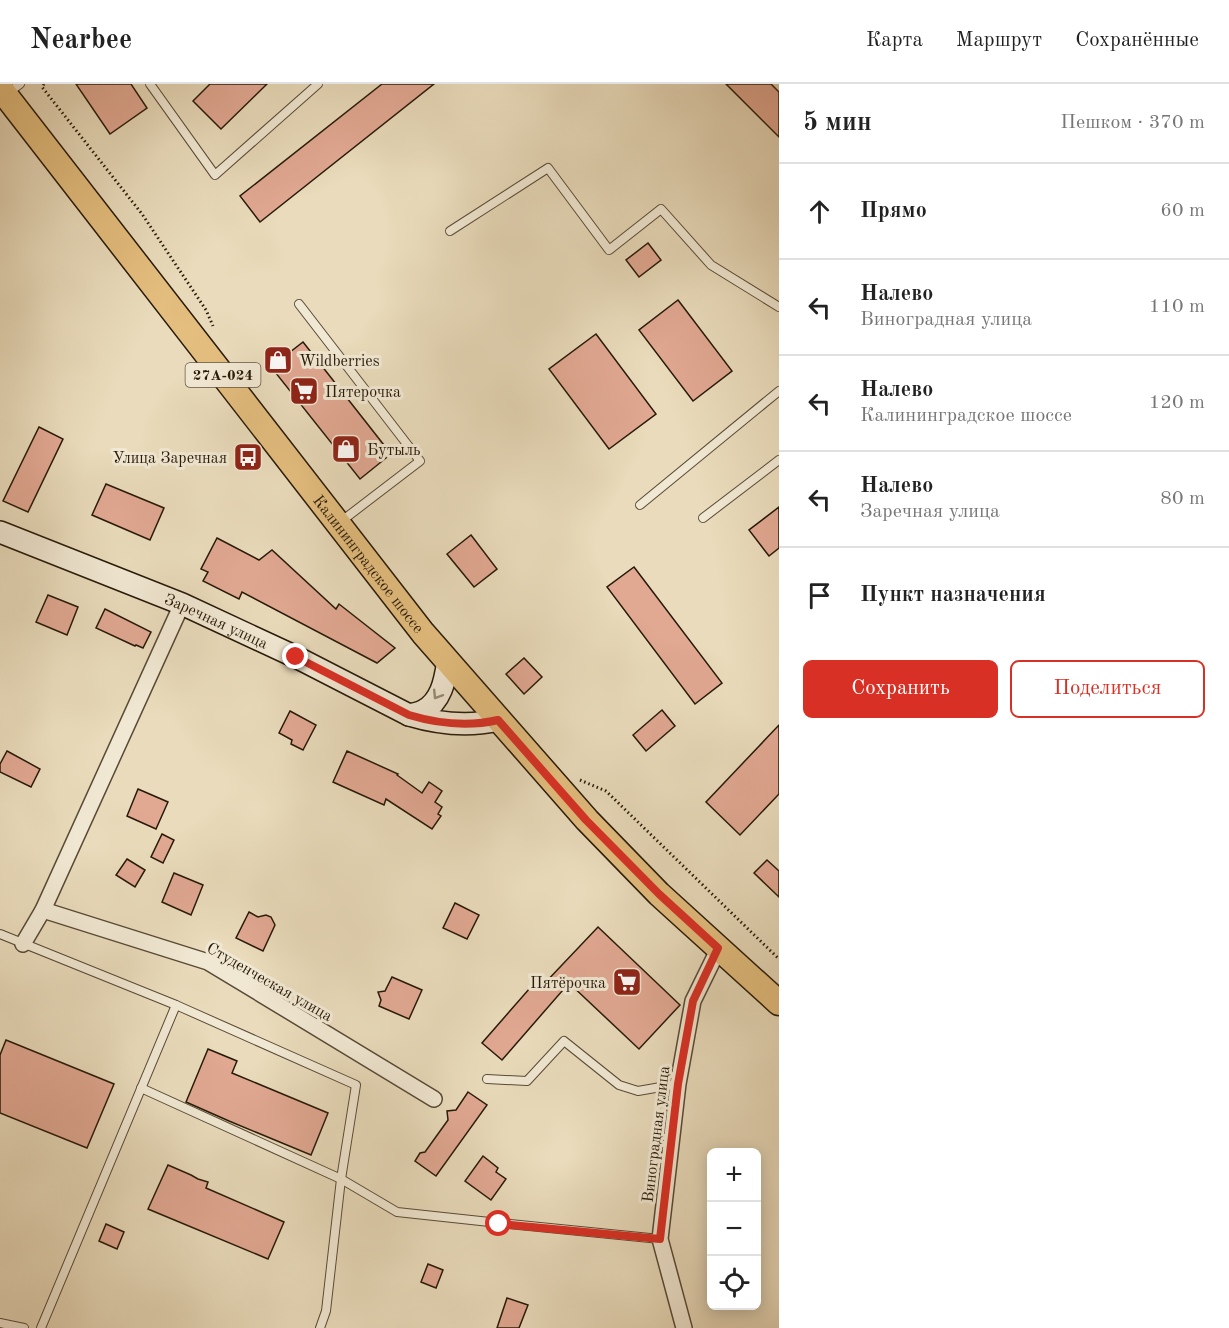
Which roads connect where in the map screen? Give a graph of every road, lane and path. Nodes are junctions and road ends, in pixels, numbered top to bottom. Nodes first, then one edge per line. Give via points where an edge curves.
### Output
1 (150, 84) edge
2 (318, 84) edge
3 (8, 89) edge
4 (450, 231) dead end
5 (299, 304) dead end
6 (779, 307) edge
7 (779, 392) edge
8 (779, 460) edge
9 (640, 505) dead end
10 (703, 518) dead end
11 (339, 523) junction
12 (0, 532) edge
13 (182, 604) junction
14 (448, 661) junction
15 (409, 715) junction
16 (498, 720) junction
17 (579, 779) dead end
18 (43, 910) junction
19 (0, 934) edge
20 (23, 944) junction
21 (718, 948) junction
22 (779, 959) edge
23 (779, 1003) edge
24 (176, 1005) junction
25 (487, 1079) dead end
26 (678, 1084) junction
27 (141, 1088) junction
28 (434, 1099) dead end
29 (341, 1179) junction
30 (660, 1239) junction
31 (0, 1323) edge
32 (24, 1328) edge
33 (41, 1328) edge
34 (320, 1328) edge
35 (684, 1328) edge

1 - 2 lane via 215,175
3 - 11 main road, Калининградское шоссе / 27А-024
4 - 6 lane via 548,168 609,250 661,209 711,265
5 - 11 lane via 420,460
7 - 9 lane
8 - 10 lane
11 - 14 main road, Калининградское шоссе / 27А-024
12 - 13 main road, Заречная улица
13 - 15 main road, Заречная улица
13 - 18 street
14 -> 15 main road via 445,681 432,704
14 - 16 main road, Калининградское шоссе / 27А-024
15 - 16 main road, Заречная улица via 452,724
16 - 21 main road, Калининградское шоссе / 27А-024 via 586,820
17 - 22 path via 606,791
18 - 20 street
18 - 28 street, Студенческая улица via 208,962
19 - 20 lane
20 - 24 lane
21 - 23 main road, Калининградское шоссе / 27А-024
21 - 26 street, Виноградная улица via 693,1001
24 - 27 lane
24 - 29 lane via 356,1085
25 - 26 lane via 527,1081 564,1041 619,1085 638,1091
26 - 30 street, Виноградная улица
27 - 29 lane
27 - 33 lane
29 - 30 lane via 397,1212
29 - 34 lane via 326,1311
30 - 35 street, Виноградная улица
31 - 32 lane

